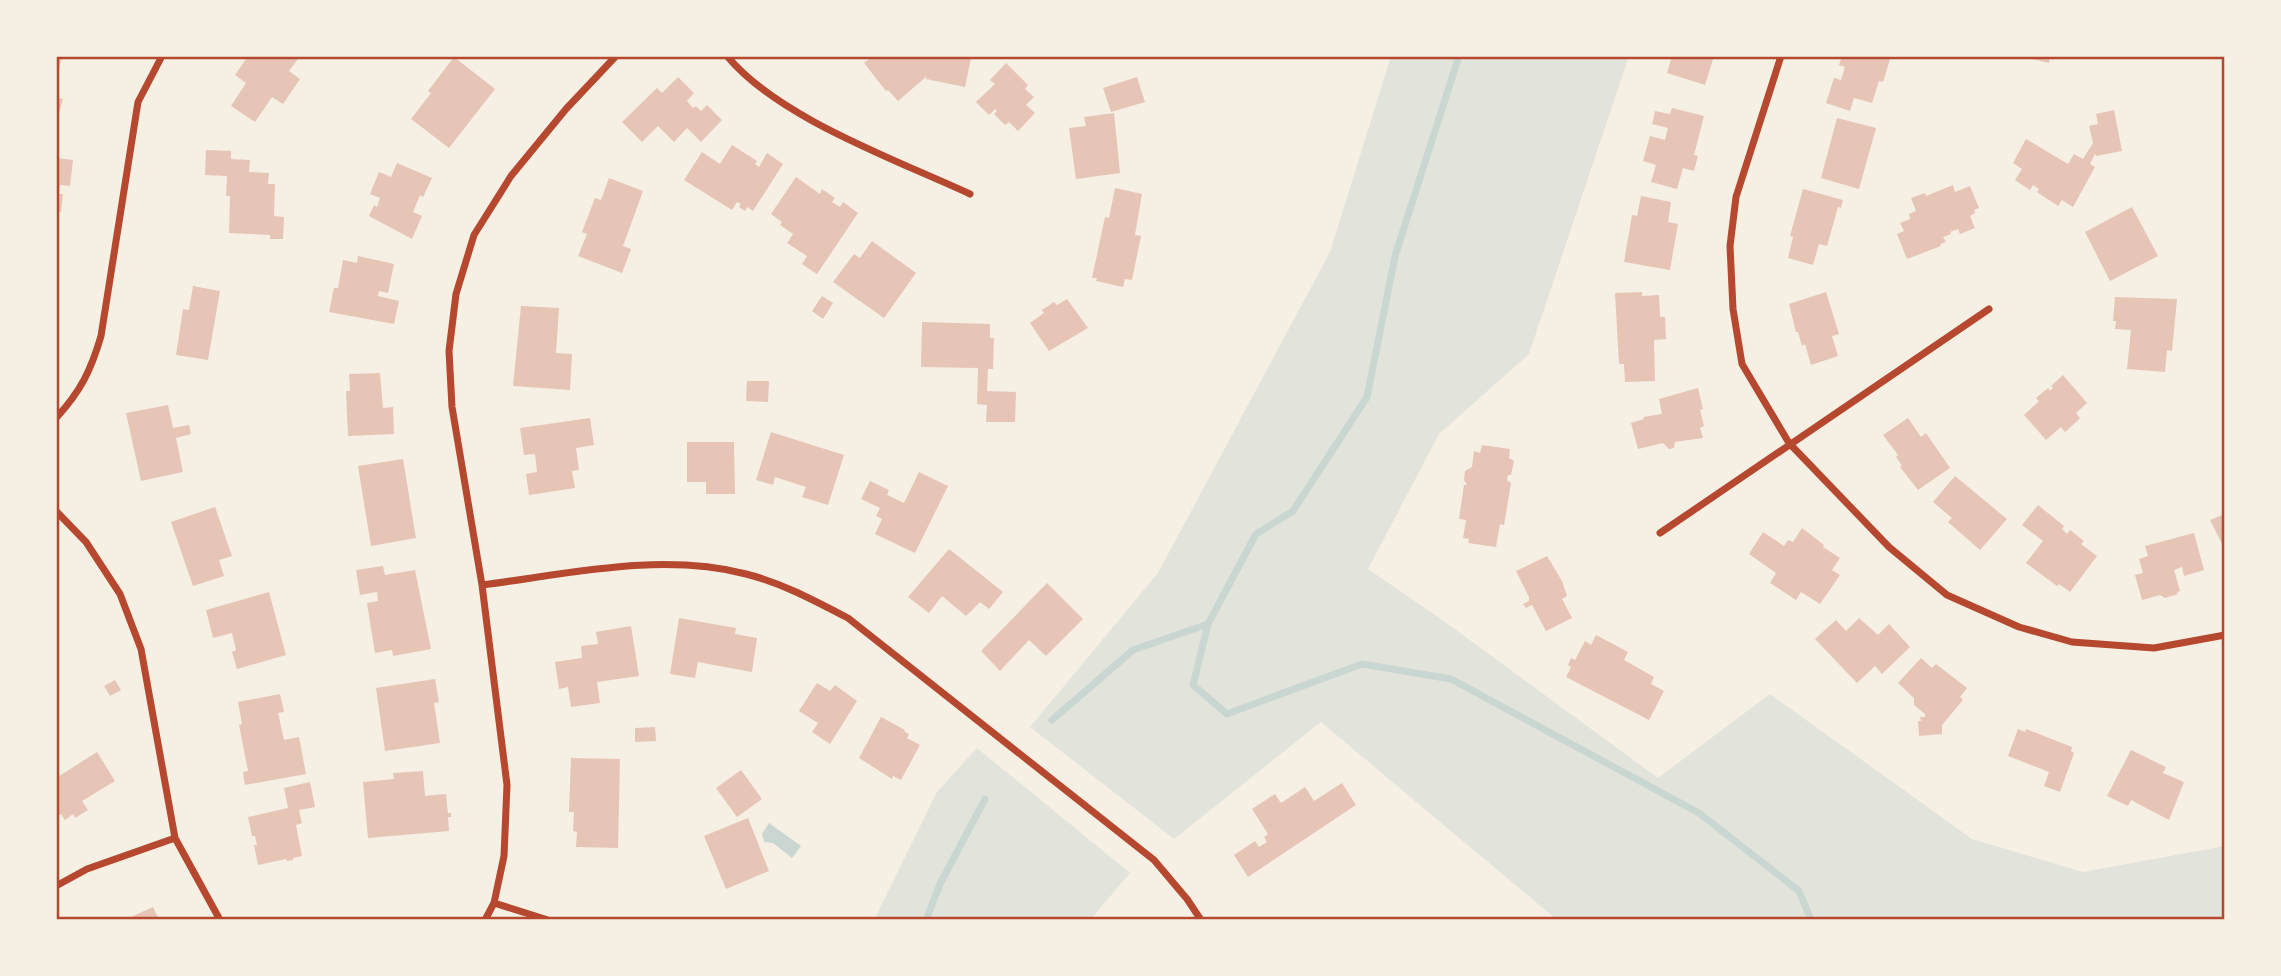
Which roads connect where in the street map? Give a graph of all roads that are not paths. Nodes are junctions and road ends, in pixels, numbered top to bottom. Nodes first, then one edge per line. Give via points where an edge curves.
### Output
1 (162, 56) edge
2 (616, 56) edge
3 (727, 56) edge
4 (1781, 56) edge
5 (970, 194) dead end
6 (1989, 309) dead end
7 (56, 418) edge
8 (1789, 443) junction
9 (56, 512) edge
10 (1660, 533) dead end
11 (481, 585) junction
12 (2225, 635) edge
13 (175, 838) junction
14 (56, 886) edge
15 (494, 903) junction
16 (220, 920) edge
17 (485, 920) edge
18 (548, 920) edge
19 (1201, 920) edge

1 - 7 street via 138,102 101,335 92,366 75,397
2 - 11 street via 511,176 474,235 456,294 449,351 452,407
3 - 5 street via 739,71 822,126
4 - 8 street via 1736,197 1730,246 1742,364
6 - 8 street
8 - 10 street
8 - 12 street via 1889,547 1947,595 2019,627 2072,642 2154,648
9 - 13 street via 86,542 120,594 141,649
11 - 15 street via 507,785 504,856
11 - 19 street via 642,565 705,566 747,574 801,593 848,618 1154,860
13 - 14 street via 87,869
13 - 16 street
15 - 17 street
15 - 18 street

